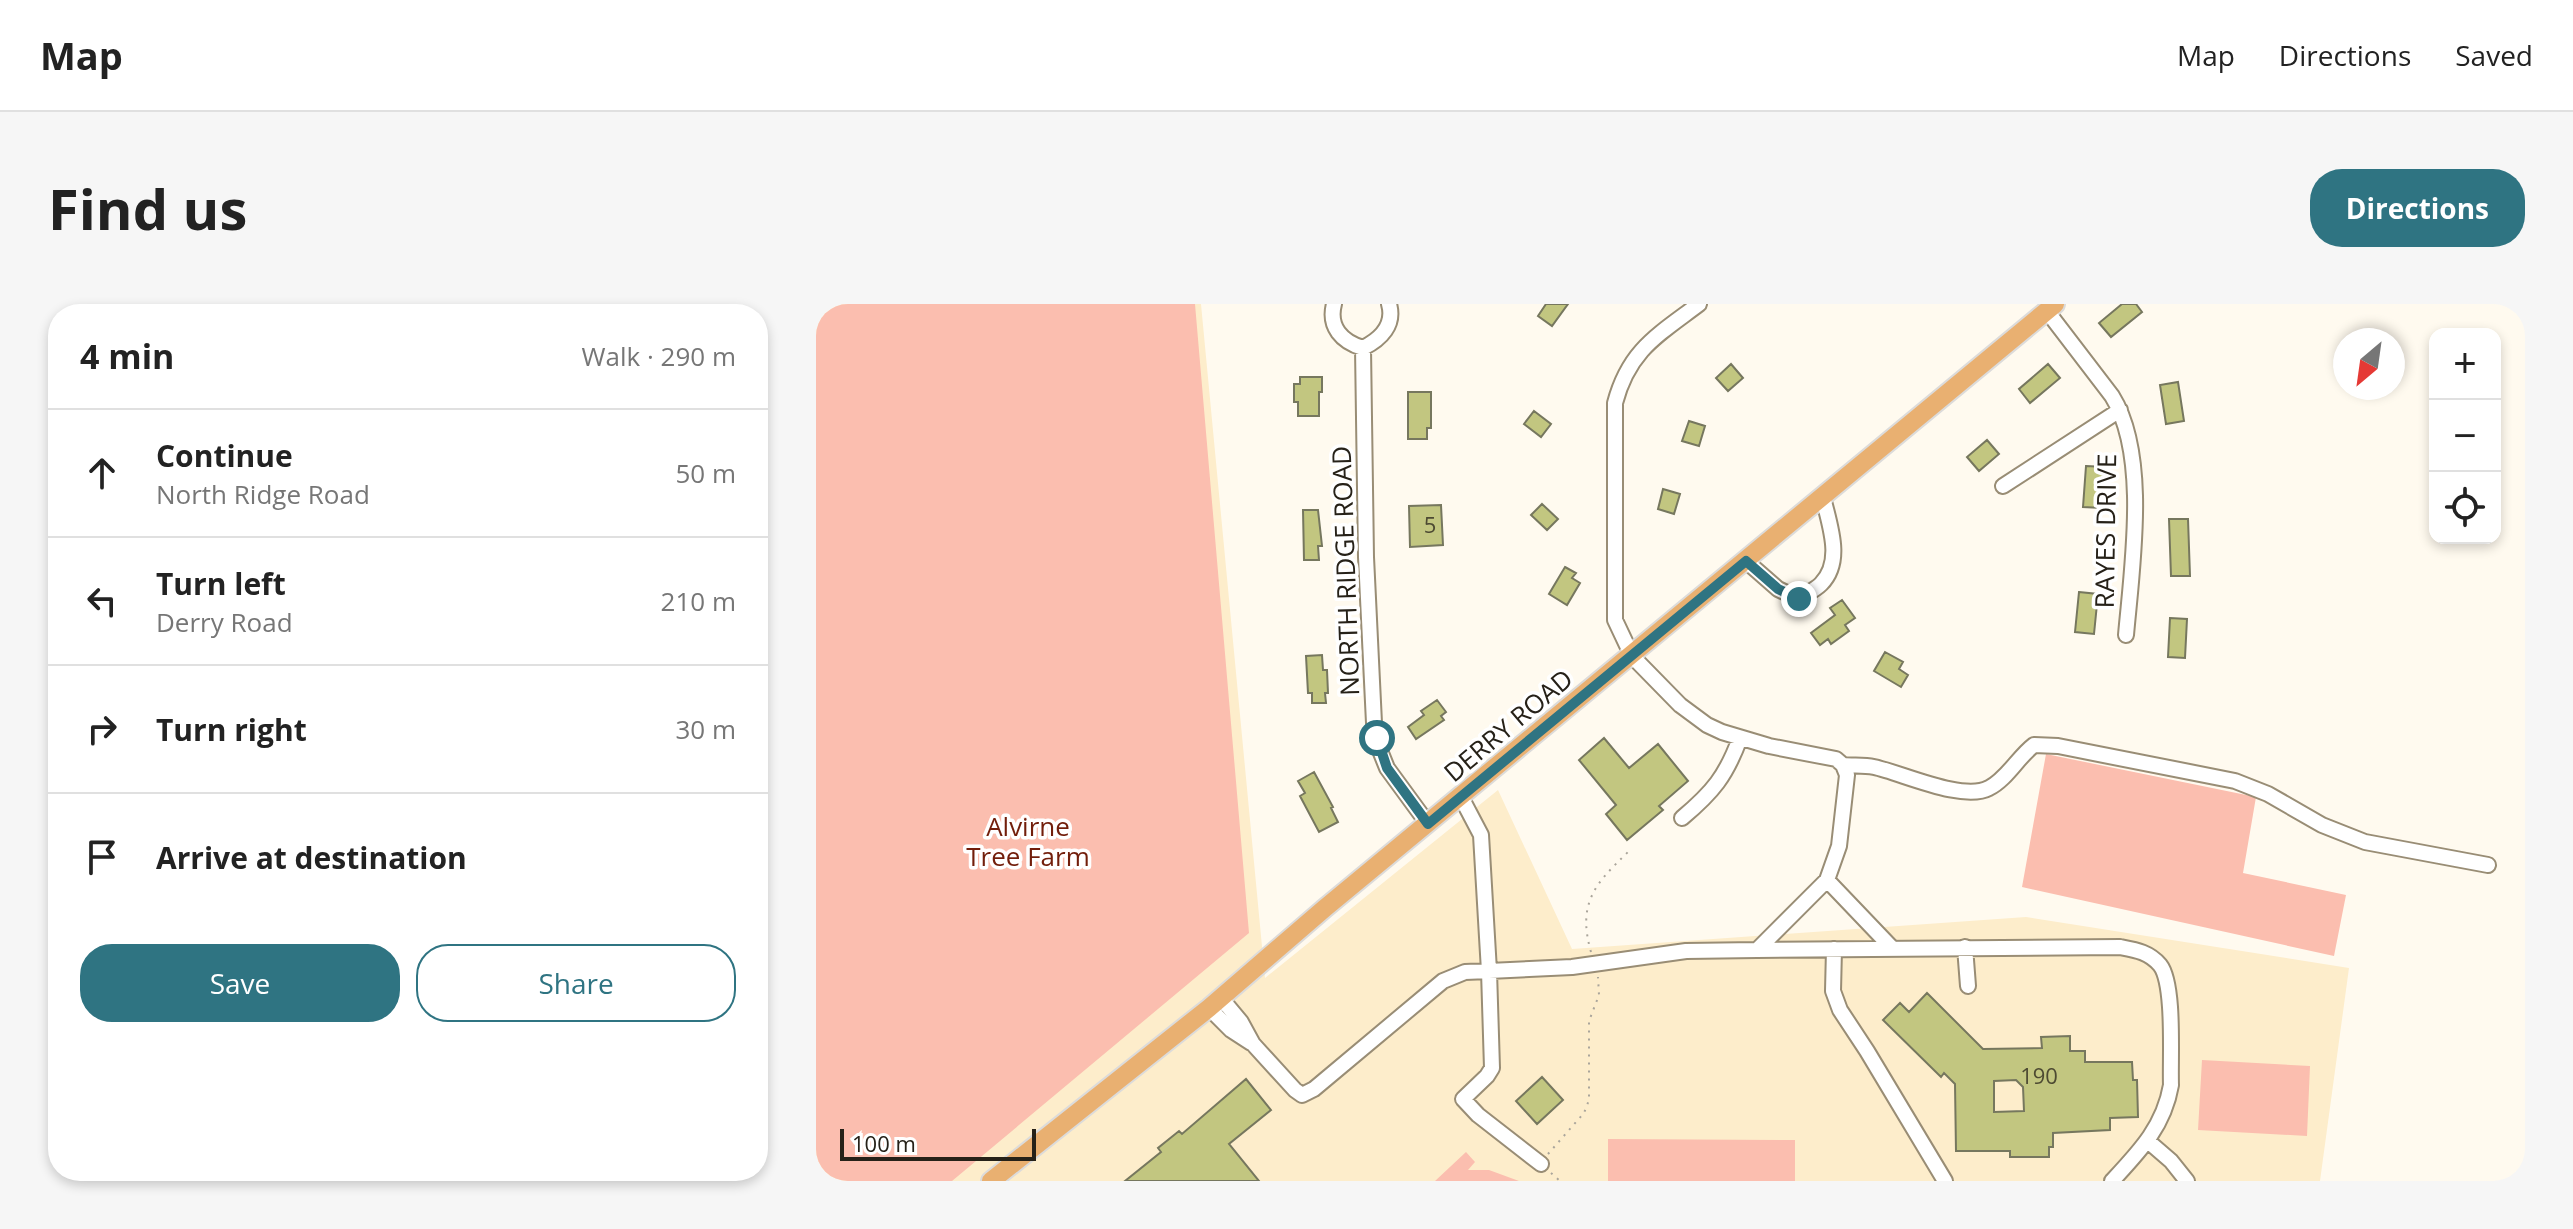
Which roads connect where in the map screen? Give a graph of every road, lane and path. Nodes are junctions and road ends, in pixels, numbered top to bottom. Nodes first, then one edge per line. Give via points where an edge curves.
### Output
1 (1334, 304) edge
2 (1389, 304) edge
3 (1699, 304) edge
4 (2051, 307) edge
5 (1363, 348) junction
6 (2120, 410) junction
7 (2003, 486) dead end
8 (1823, 497) junction
9 (1746, 561) junction
10 (2126, 635) dead end
11 (1632, 656) junction
12 (1740, 738) junction
13 (1843, 765) junction
14 (1461, 797) junction
15 (1682, 818) dead end
16 (1428, 824) junction
17 (1628, 852) dead end
18 (2488, 865) dead end
19 (1827, 880) junction
20 (1891, 947) junction
21 (1965, 947) junction
22 (1834, 949) junction
23 (1757, 950) junction
24 (1595, 964) junction
25 (1489, 971) junction
26 (1968, 986) dead end
27 (1215, 1003) junction
28 (2149, 1142) junction
29 (1541, 1164) joint
30 (997, 1179) edge
31 (1945, 1181) edge
32 (2112, 1181) edge
33 (2187, 1181) edge

1 - 5 street via 1339,334
2 - 5 street via 1388,328
3 - 11 street via 1643,348 1625,372 1615,403 1615,620
4 - 6 street, RAYES DRIVE
4 - 8 main road, DERRY ROAD
5 - 16 street, NORTH RIDGE ROAD via 1374,723 1387,768
6 - 7 street
6 - 10 street, RAYES DRIVE via 2132,451 2134,498
8 - 9 main road, DERRY ROAD
8 - 9 street via 1833,563 1822,582 1799,599 1778,589
9 - 11 main road, DERRY ROAD
11 - 12 street via 1693,716
11 - 14 main road, DERRY ROAD
12 - 13 street via 1822,755
12 - 15 street via 1723,778
13 - 18 street via 1873,767 1975,792 1997,783 2034,745 2058,746 2235,781 2365,842
13 - 19 street via 1847,788 1839,846
14 - 16 main road, DERRY ROAD
14 - 25 street via 1481,835
16 - 27 main road, DERRY ROAD
17 - 24 path via 1590,898 1588,940
19 - 20 street
19 - 23 street
20 - 21 street
20 - 22 street
21 - 26 street
21 - 28 street via 2120,947 2150,955 2165,974 2171,1085
22 - 23 street
22 - 31 street via 1833,991 1840,1010
23 - 24 street via 1686,951
24 - 25 street
24 - 29 path via 1600,988 1589,1021 1589,1100
25 - 27 street via 1465,972 1443,981 1302,1095 1253,1044 1241,1022
25 - 29 street via 1492,1068 1463,1099
27 - 30 main road, DERRY ROAD
28 - 32 street
28 - 33 street

